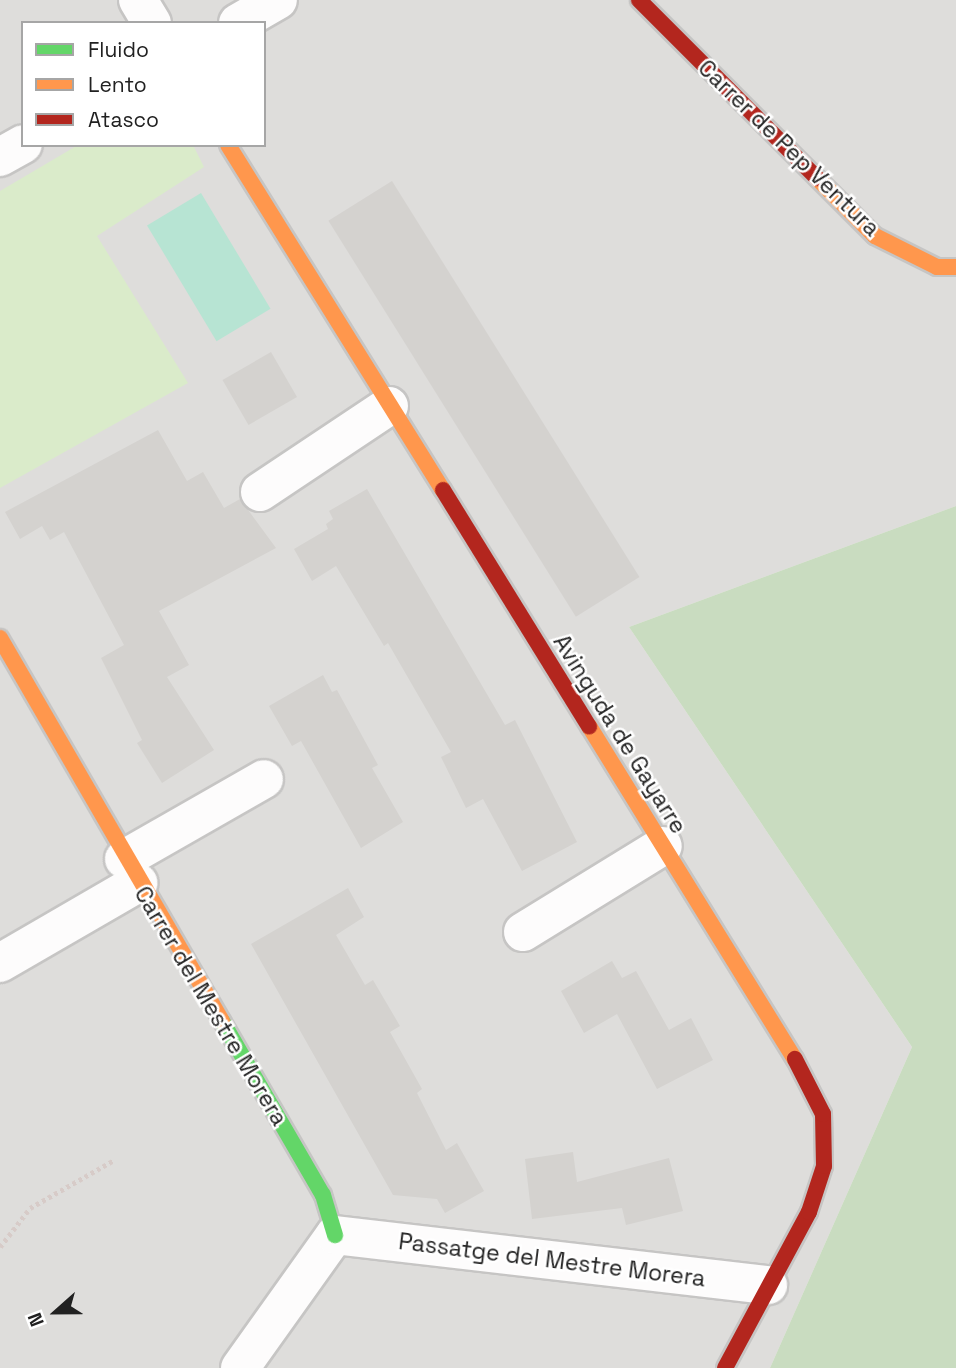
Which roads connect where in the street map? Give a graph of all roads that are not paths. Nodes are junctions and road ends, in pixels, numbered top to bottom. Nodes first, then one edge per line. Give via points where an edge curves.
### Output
1 (138, 0) edge
2 (278, 0) edge
3 (639, 0) edge
4 (151, 21) edge
5 (241, 21) edge
6 (21, 145) edge
7 (229, 147) edge
8 (0, 157) edge
9 (956, 267) edge
10 (390, 406) junction
11 (260, 492) dead end
12 (0, 638) edge
13 (264, 779) dead end
14 (663, 846) junction
15 (131, 871) junction
16 (523, 932) dead end
17 (0, 963) edge
18 (335, 1235) junction
19 (768, 1285) junction
20 (240, 1368) edge
21 (725, 1368) edge

1 - 4 street
2 - 5 street
3 - 9 street, Carrer de Pep Ventura via 875,236 937,267
6 - 8 street
7 - 10 street, Avinguda de Gayarre
10 - 11 street
10 - 14 street, Avinguda de Gayarre
12 - 15 street, Carrer del Mestre Morera
13 - 15 street
14 - 16 street
14 - 19 street, Avinguda de Gayarre via 791,1051 823,1114 824,1166 809,1212
15 - 17 street
15 - 18 street, Carrer del Mestre Morera via 323,1195
18 - 19 street, Passatge del Mestre Morera
18 - 20 street
19 - 21 street, Avinguda de Gayarre

